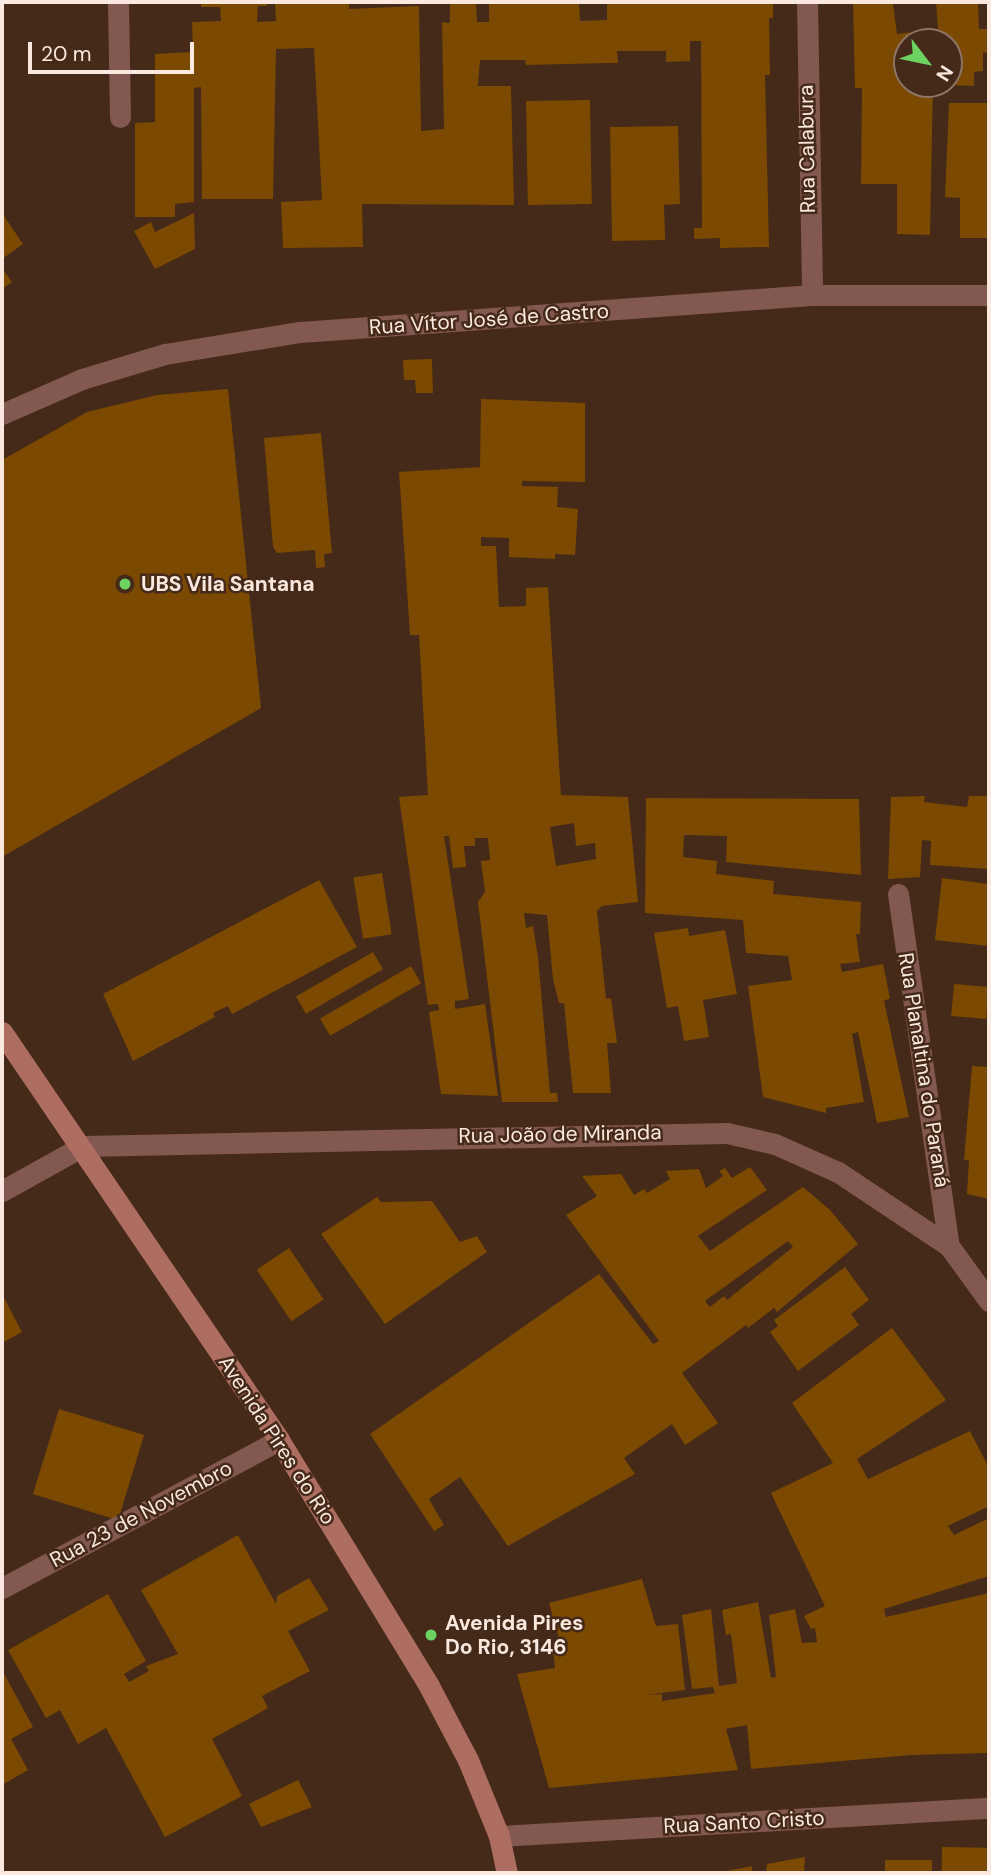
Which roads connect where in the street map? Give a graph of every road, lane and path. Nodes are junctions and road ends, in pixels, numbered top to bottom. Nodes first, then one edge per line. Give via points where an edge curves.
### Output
1 (118, 2) edge
2 (807, 2) edge
3 (120, 117) dead end
4 (812, 295) junction
5 (989, 295) edge
6 (2, 414) edge
7 (898, 894) dead end
8 (2, 1032) edge
9 (83, 1146) junction
10 (2, 1191) edge
11 (949, 1246) junction
12 (986, 1290) edge
13 (279, 1440) junction
14 (2, 1588) edge
15 (989, 1808) edge
16 (499, 1836) junction
17 (507, 1873) edge

1 - 3 street
2 - 4 street, Rua Calabura
4 - 5 street, Rua Vítor José de Castro
4 - 6 street, Rua Vítor José de Castro via 300,332 165,354 82,379
7 - 11 street, Rua Planaltina do Paraná
8 - 9 main road, Avenida Pires do Rio
9 - 10 street
9 - 11 street, Rua João de Miranda via 727,1133 775,1144 838,1172
9 - 13 main road, Avenida Pires do Rio
11 - 12 street, Rua João de Miranda
13 - 14 street, Rua 23 de Novembro
13 - 16 main road, Avenida Pires do Rio via 429,1686 468,1760
15 - 16 street, Rua Santo Cristo
16 - 17 main road, Avenida Pires do Rio

